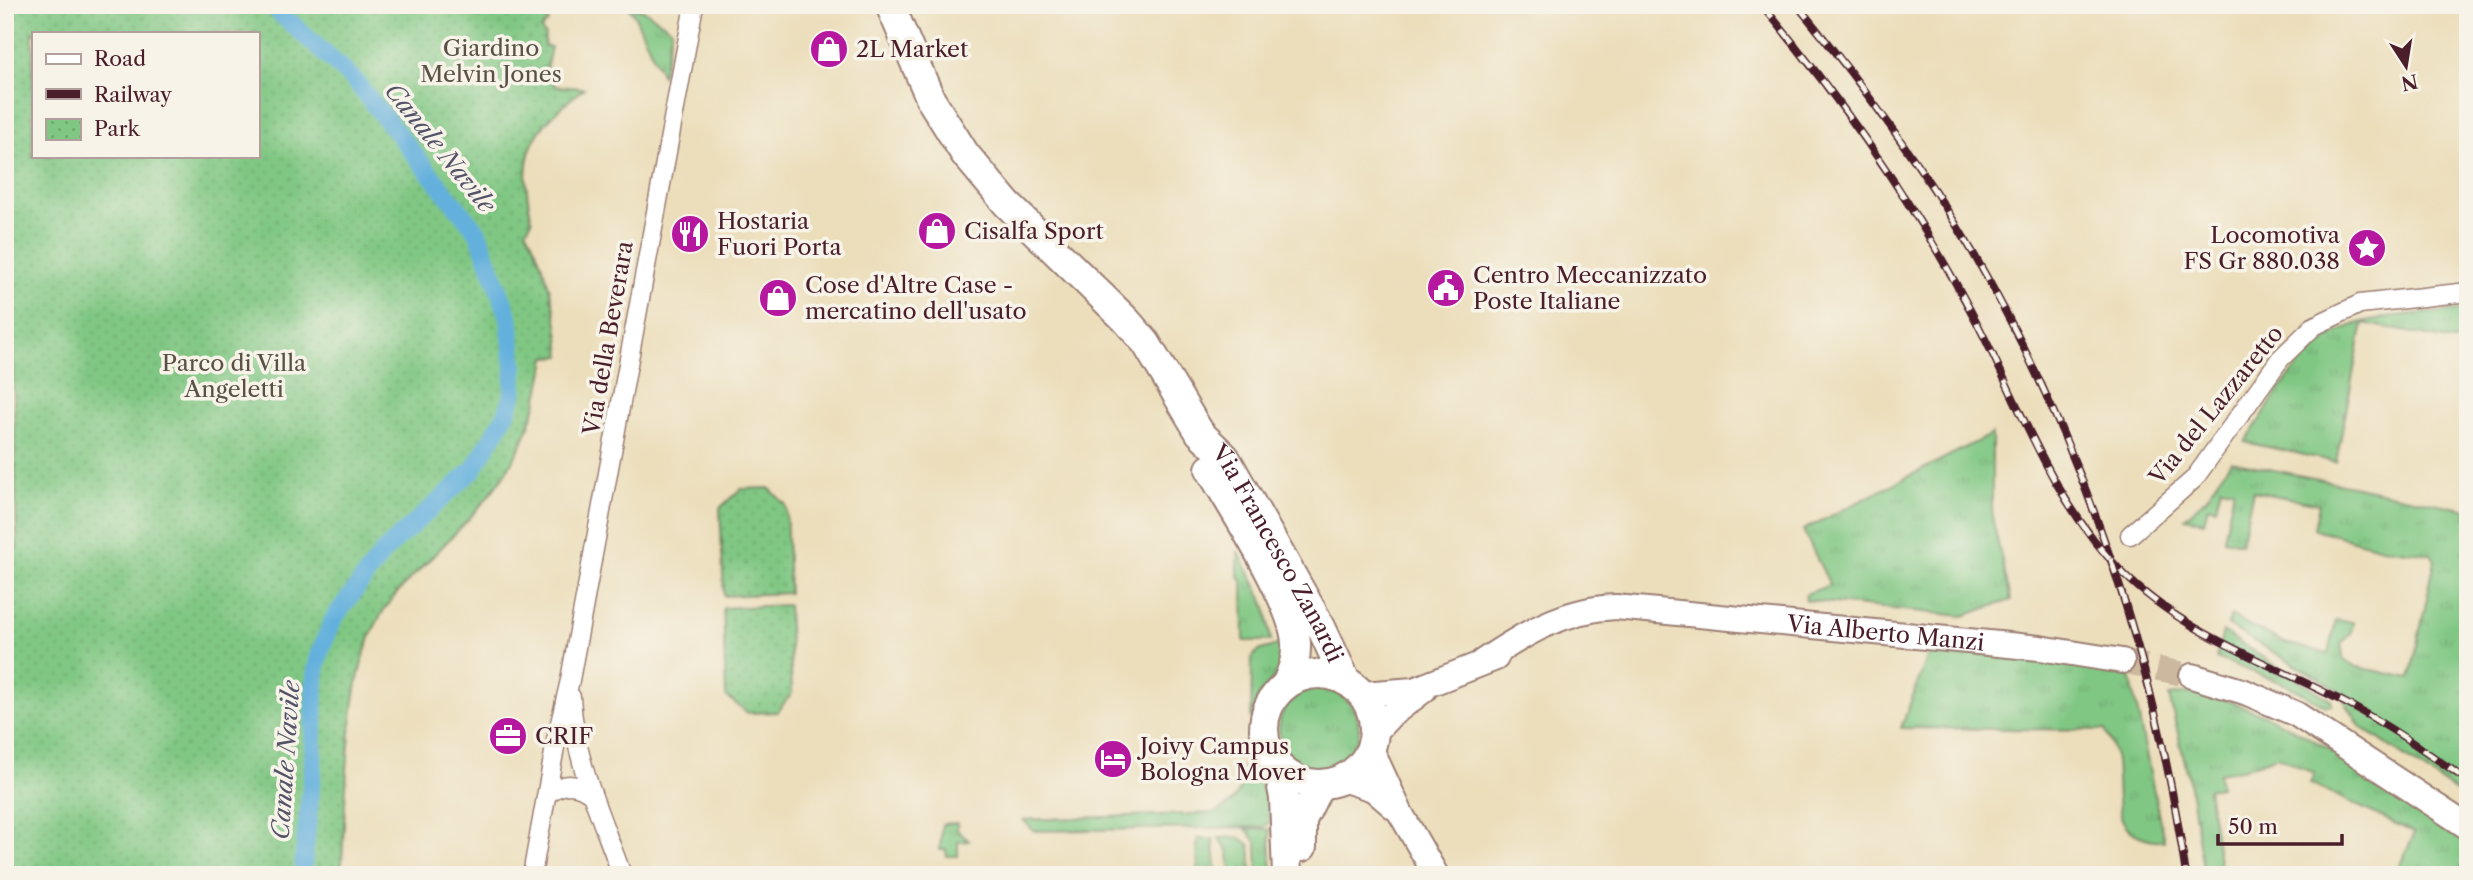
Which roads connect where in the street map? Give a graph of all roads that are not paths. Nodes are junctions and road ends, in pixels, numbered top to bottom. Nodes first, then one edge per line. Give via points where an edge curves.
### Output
1 (694, 5) edge
2 (890, 5) edge
3 (2468, 292) edge
4 (1200, 433) junction
5 (2130, 535) dead end
6 (2122, 661) tunnel mouth
7 (2192, 676) tunnel mouth
8 (570, 680) junction
9 (1286, 685) junction
10 (1430, 685) junction
11 (1354, 687) junction
12 (1372, 741) junction
13 (1279, 766) junction
14 (1331, 781) junction
15 (547, 794) junction
16 (592, 794) junction
17 (1402, 814) junction
18 (2468, 827) edge
19 (532, 875) edge
20 (622, 875) edge
21 (1287, 875) edge
22 (1303, 875) edge
23 (1436, 875) edge

1 - 8 street, Via della Beverara
2 - 4 main road, Via Francesco Zanardi via 931,100 965,154 1007,204 1133,328
3 - 5 street, Via del Lazzaretto via 2360,304 2314,326 2280,359 2193,479
4 - 9 main road, Via Francesco Zanardi via 1208,466 1292,624 1295,661
4 - 11 main road, Via Francesco Zanardi via 1225,457
6 - 10 main road, Via Alberto Manzi via 2040,648 1650,610 1594,620
7 - 18 main road via 2296,714
8 - 15 street, Via della Beverara
8 - 16 street, Via della Beverara via 576,743
9 - 11 main road via 1312,674 1329,675
9 - 13 main road via 1274,698 1265,721 1267,744
10 - 11 main road, Via Alberto Manzi via 1401,692
10 - 12 main road, Via Alberto Manzi via 1390,716
11 - 12 main road via 1373,715
12 - 14 main road via 1359,767
12 - 17 main road
13 - 14 main road via 1302,781
13 - 21 main road
14 - 17 main road via 1373,789
14 - 22 main road via 1302,820
15 - 16 street via 569,784
15 - 19 street, Via della Beverara
16 - 20 street, Via della Beverara
17 - 23 main road

